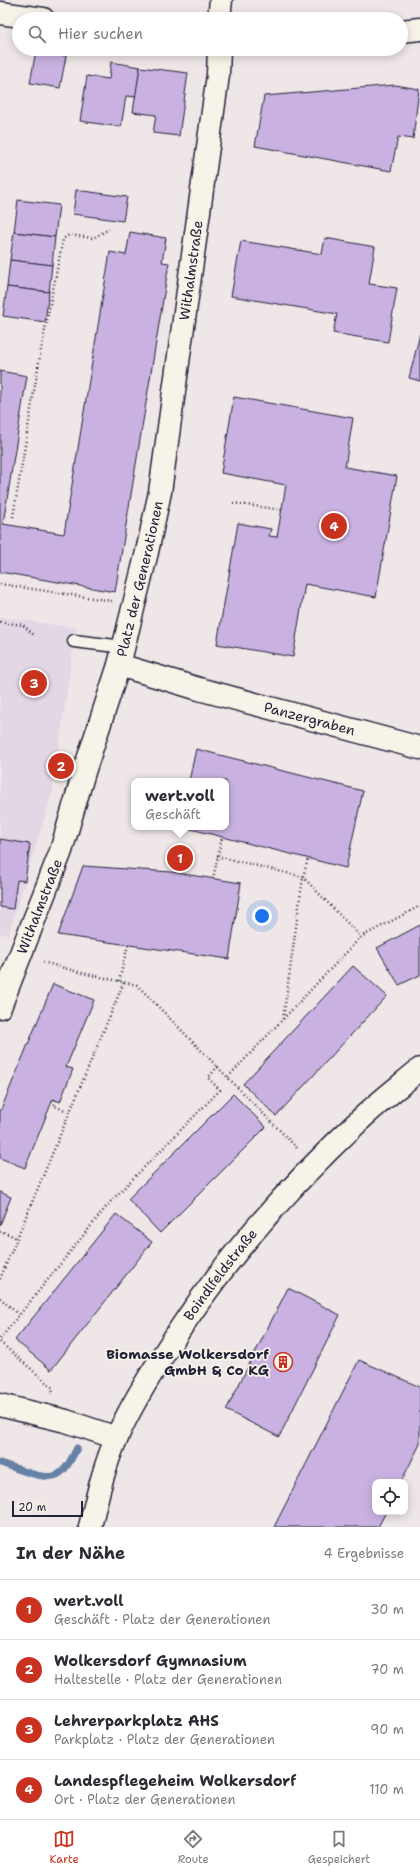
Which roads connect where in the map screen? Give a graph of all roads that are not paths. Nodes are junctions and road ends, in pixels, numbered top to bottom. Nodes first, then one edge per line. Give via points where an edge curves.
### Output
1 (221, 0) edge
2 (220, 12) edge
3 (0, 13) edge
4 (12, 15) edge
5 (420, 29) edge
6 (408, 30) edge
7 (219, 56) edge
8 (160, 492) joint
9 (74, 641) dead end
10 (122, 656) junction
11 (199, 689) joint
12 (420, 748) edge
13 (61, 851) joint
14 (0, 1007) edge
15 (420, 1069) edge
16 (0, 1405) edge
17 (117, 1438) junction
18 (90, 1527) edge

1 - 2 street
3 - 4 street
5 - 6 street
7 - 8 street, Withalmstraße
8 - 10 street, Platz der Generationen
9 - 10 lane
10 - 11 street, Platz der Generationen
10 - 13 street, Platz der Generationen
11 - 12 street, Panzergraben
13 - 14 street, Withalmstraße
15 - 17 street, Boindlfeldstraße via 363,1117 291,1188 247,1239 191,1312 142,1388
16 - 17 street
17 - 18 street, Boindlfeldstraße via 98,1492

